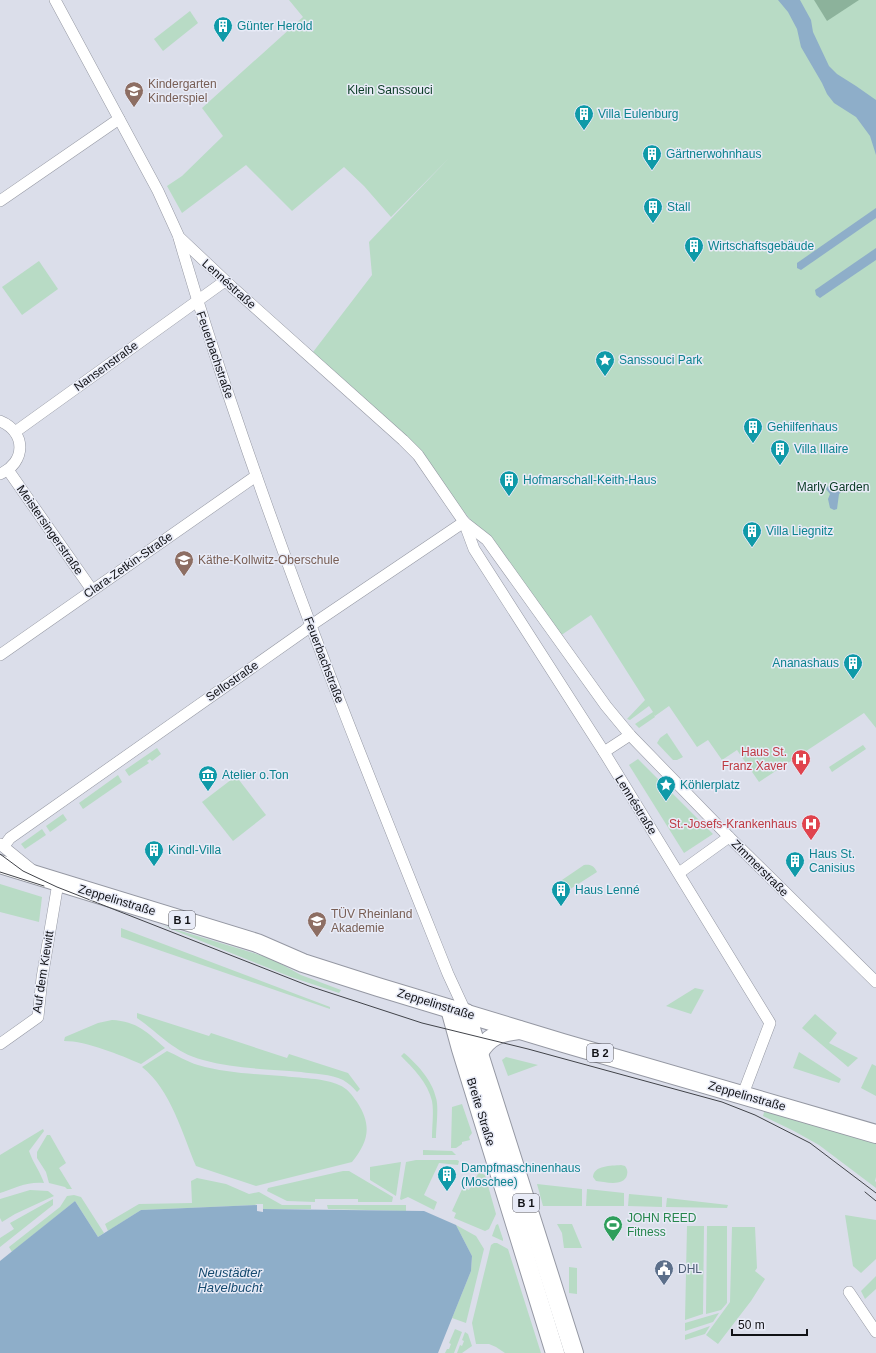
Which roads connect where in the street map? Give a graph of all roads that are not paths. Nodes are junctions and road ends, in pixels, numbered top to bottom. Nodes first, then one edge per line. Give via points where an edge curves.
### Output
1 (55, 0) edge
2 (119, 119) junction
3 (0, 202) edge
4 (179, 237) junction
5 (225, 281) junction
6 (197, 300) junction
7 (0, 421) edge
8 (15, 432) junction
9 (4, 472) edge
10 (256, 476) junction
11 (464, 522) junction
12 (92, 590) junction
13 (310, 626) junction
14 (0, 655) edge
15 (630, 735) junction
16 (604, 752) junction
17 (729, 837) junction
18 (2, 845) edge
19 (0, 864) edge
20 (679, 874) junction
21 (38, 876) junction
22 (58, 883) junction
23 (876, 982) edge
24 (458, 1011) junction
25 (520, 1030) junction
26 (0, 1044) edge
27 (479, 1053) junction
28 (743, 1094) junction
29 (876, 1134) edge
30 (849, 1292) dead end
31 (876, 1332) edge
32 (555, 1353) edge
33 (574, 1353) edge

1 - 2 street, Lennéstraße
2 - 3 street
2 - 4 street, Lennéstraße via 158,191
4 - 5 street, Lennéstraße
4 - 6 street, Feuerbachstraße
5 - 6 street, Feuerbachstraße
5 - 11 street, Lennéstraße via 418,455
6 - 8 street, Nansenstraße
6 - 10 street, Feuerbachstraße
7 - 8 street
8 - 9 street via 20,448 17,461
9 - 12 street, Meistersingerstraße
10 - 12 street, Clara-Zetkin-Straße
10 - 13 street, Feuerbachstraße
11 - 13 street, Sellostraße
11 - 15 street, Lennéstraße via 487,540 606,706
11 - 16 street, Lennéstraße via 474,549
12 - 14 street, Clara-Zetkin-Straße
13 - 18 street, Sellostraße
13 - 24 street, Feuerbachstraße via 448,974
15 - 16 street
15 - 17 street, Zimmerstraße
16 - 20 street, Lennéstraße
17 - 20 street
17 - 23 street, Zimmerstraße
18 - 21 street
19 - 21 main road, Zeppelinstraße / B 1
20 - 28 street, Lennéstraße via 770,1023
21 - 22 main road, Zeppelinstraße / B 1
22 - 24 main road, Zeppelinstraße / B 1 via 257,943 303,963
22 - 26 street, Auf dem Kiewitt via 38,1017
24 - 25 main road, Zeppelinstraße / B 2
24 - 27 main road, Breite Straße / B 1
24 - 32 main road, Breite Straße / B 1 via 460,1043
25 - 27 main road, B 2 via 493,1036
25 - 28 main road, Zeppelinstraße / B 2
27 - 33 main road, Breite Straße / B 1
28 - 29 main road, Zeppelinstraße / B 2
30 - 31 street

